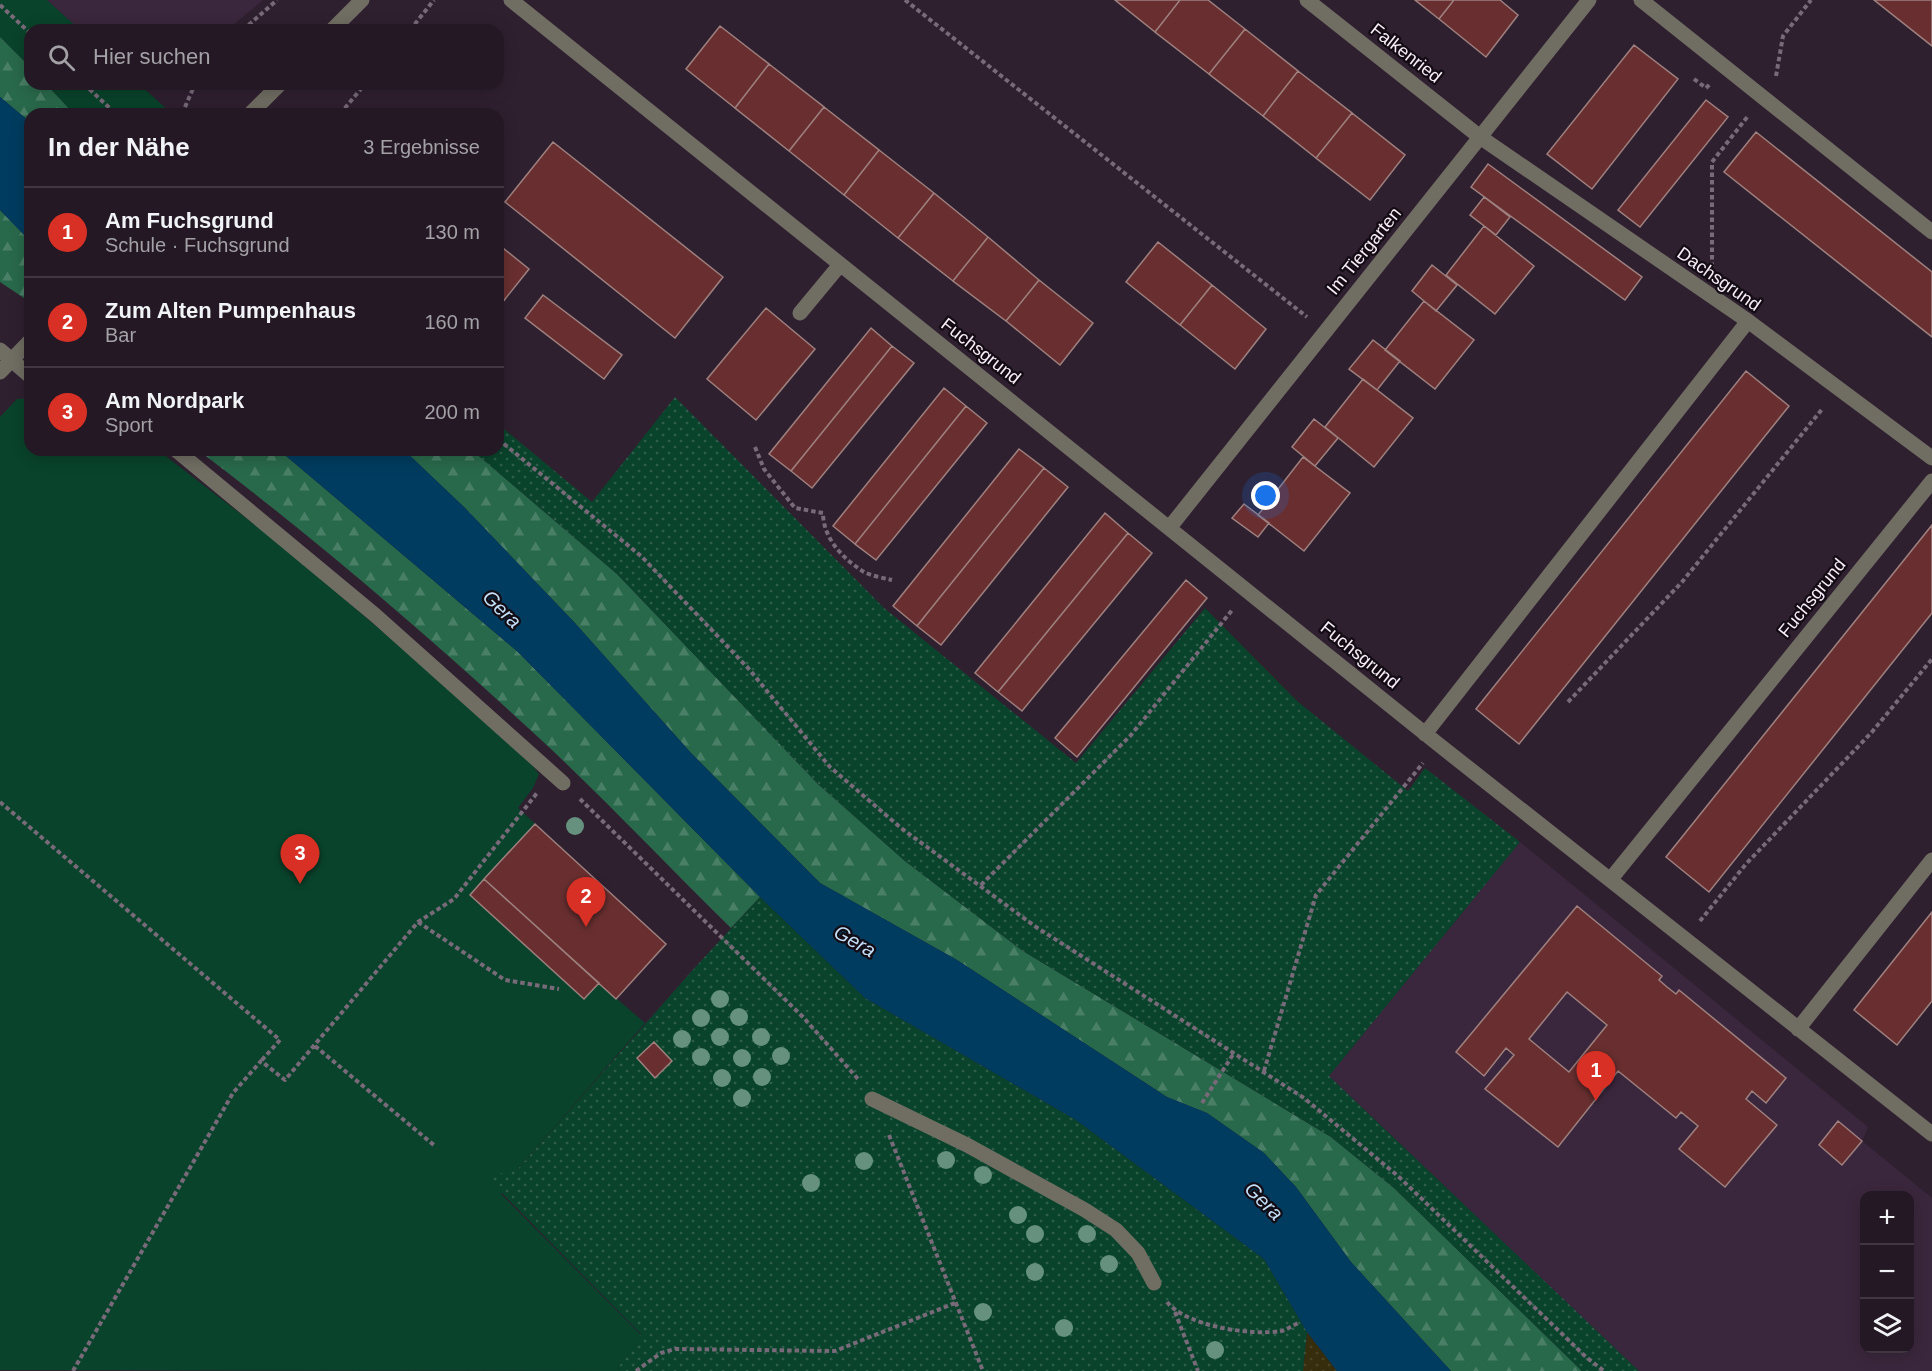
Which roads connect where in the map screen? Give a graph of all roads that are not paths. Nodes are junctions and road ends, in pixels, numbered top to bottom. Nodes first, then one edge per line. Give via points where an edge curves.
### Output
1 (362, 0) edge
2 (511, 0) edge
3 (1307, 0) edge
4 (1589, 0) edge
5 (1641, 0) edge
6 (338, 24) edge
7 (274, 90) edge
8 (256, 108) edge
9 (1480, 137) junction
10 (1932, 232) edge
11 (839, 266) junction
12 (800, 313) dead end
13 (1748, 321) junction
14 (24, 347) edge
15 (0, 350) edge
16 (11, 361) junction
17 (24, 371) edge
18 (0, 372) edge
19 (183, 456) edge
20 (1932, 458) edge
21 (1932, 481) edge
22 (1170, 527) junction
23 (1425, 734) junction
24 (558, 778) road end
25 (1932, 860) edge
26 (1610, 880) junction
27 (1798, 1029) junction
28 (872, 1099) road end
29 (1932, 1134) edge
30 (1154, 1283) road end

1 - 6 street
2 - 11 street, Fuchsgrund
3 - 9 street, Falkenried
4 - 9 street, Im Tiergarten
5 - 10 street
7 - 8 street
9 - 13 street, Dachsgrund
9 - 22 street, Im Tiergarten
11 - 12 street
11 - 22 street, Fuchsgrund
13 - 20 street, Dachsgrund
13 - 23 street
14 - 16 street
15 - 16 street
16 - 17 street
16 - 18 street
19 - 24 street via 375,615
21 - 26 street, Fuchsgrund
22 - 23 street, Fuchsgrund
23 - 26 street, Fuchsgrund
25 - 27 street
26 - 27 street, Fuchsgrund
27 - 29 street, Fuchsgrund
28 - 30 street via 967,1145 1116,1230 1131,1245

